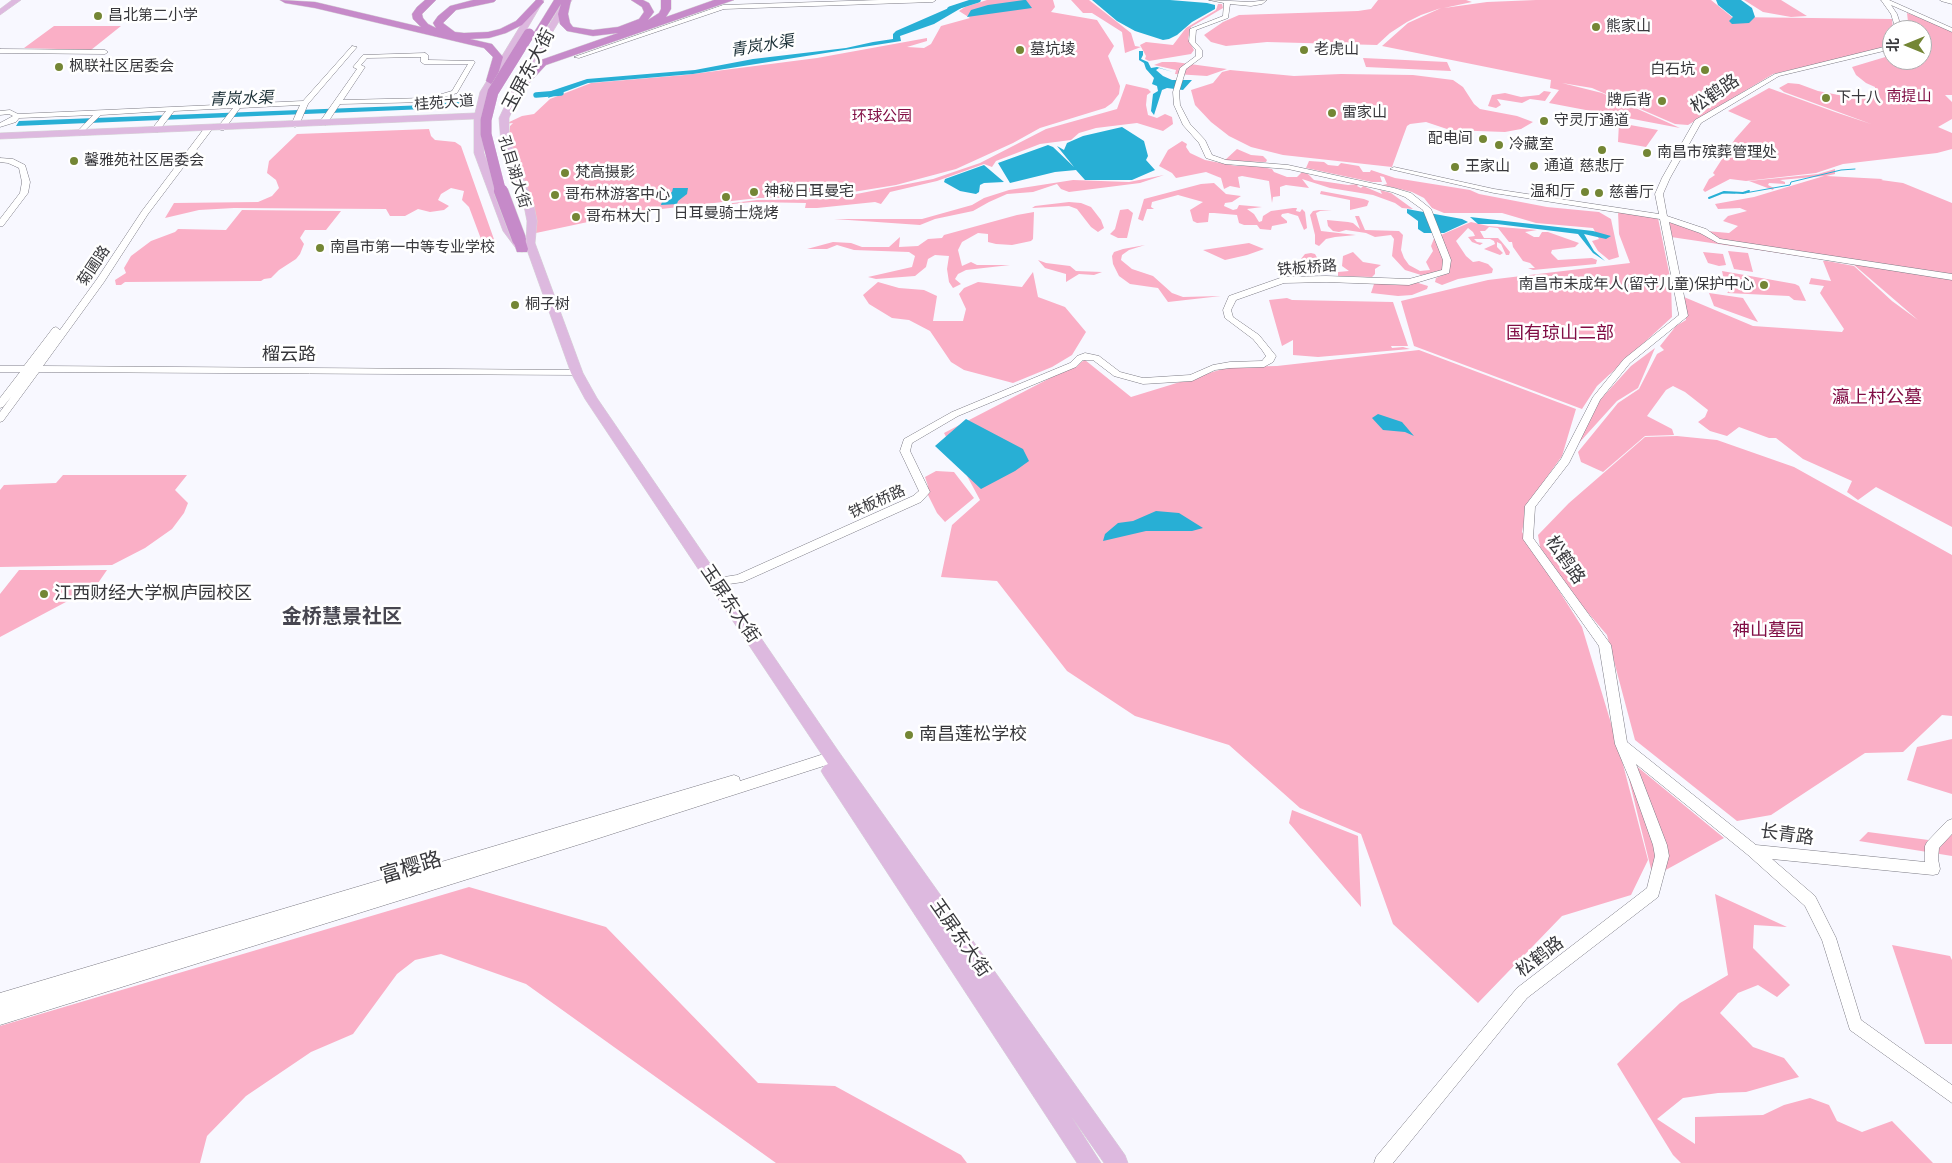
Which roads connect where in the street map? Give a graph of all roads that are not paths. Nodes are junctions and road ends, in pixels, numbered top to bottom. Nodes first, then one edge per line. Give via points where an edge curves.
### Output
1 (8, 0) edge
2 (17, 0) edge
3 (431, 0) edge
4 (491, 0) edge
5 (636, 0) edge
6 (666, 0) edge
7 (729, 0) edge
8 (933, 0) edge
9 (1212, 0) edge
10 (1264, 0) edge
11 (1884, 0) edge
12 (1944, 0) edge
13 (289, 1) edge
14 (553, 1) edge
15 (1227, 2) junction
16 (1952, 2) edge
17 (0, 6) edge
18 (0, 13) edge
19 (1896, 20) edge
20 (1952, 30) edge
21 (627, 33) junction
22 (454, 37) junction
23 (354, 47) dead end
24 (1882, 49) edge
25 (0, 51) edge
26 (105, 52) dead end
27 (577, 57) dead end
28 (491, 81) junction
29 (516, 91) junction
30 (338, 102) junction
31 (304, 105) junction
32 (237, 108) junction
33 (170, 111) junction
34 (0, 114) edge
35 (97, 114) junction
36 (17, 116) junction
37 (478, 118) junction
38 (504, 118) junction
39 (297, 121) junction
40 (224, 124) junction
41 (323, 124) junction
42 (0, 125) edge
43 (158, 127) junction
44 (83, 129) junction
45 (204, 131) junction
46 (0, 136) edge
47 (0, 140) edge
48 (0, 160) edge
49 (1394, 169) dead end
50 (1663, 217) junction
51 (0, 223) edge
52 (525, 242) junction
53 (1952, 277) edge
54 (0, 365) edge
55 (33, 368) junction
56 (0, 369) edge
57 (573, 372) junction
58 (0, 405) edge
59 (0, 419) edge
60 (715, 582) junction
61 (1621, 744) junction
62 (826, 756) junction
63 (1952, 826) edge
64 (1753, 852) junction
65 (0, 1001) edge
66 (0, 1017) edge
67 (1952, 1095) edge
68 (1090, 1163) edge
69 (1117, 1163) edge
70 (1382, 1163) edge

1 - 17 main road
2 - 18 main road
3 - 22 highway via 420,8 418,19 433,30
4 - 14 highway via 454,8 438,23 453,35 476,36 502,31
5 - 14 highway via 649,12 642,21 620,30 593,33 566,25 563,14
6 - 21 highway via 662,16
7 - 21 highway
8 - 27 street via 723,7
9 - 15 street
10 - 15 street via 1251,4
11 - 19 street
11 - 20 street
12 - 16 street
13 - 22 highway
14 - 28 main road, 玉屏东大街
14 - 29 main road, 玉屏东大街
14 - 52 highway, 孔目湖大街, bridge via 493,92 486,120 486,134 498,184
15 - 60 street, 铁板桥路 via 1226,17 1193,29 1192,42 1199,50 1199,57 1183,68 1176,92 1184,121 1209,156 1225,162 1288,167 1408,195 1427,210 1447,260 1446,271 1409,282 1283,280 1232,298 1227,310 1229,318 1266,348 1272,356 1264,364 1213,368 1192,378 1143,381 1117,374 1096,358 1080,358 1072,365 955,414 908,441 905,451 925,492 917,499 739,579
21 - 29 highway via 542,63
22 - 28 highway via 488,46 498,57
23 - 31 street
24 - 50 street, 松鹤路 via 1777,75 1698,122 1659,194
25 - 26 street
28 - 37 main road, 玉屏东大街
29 - 38 main road, 玉屏东大街
30 - 30 street via 428,100 448,95 454,92 472,62 424,62 425,55 365,56 356,67 362,67
30 - 41 street
31 - 32 street
31 - 39 street
32 - 33 street
32 - 40 street
33 - 35 street
33 - 43 street
34 - 36 street via 10,112
35 - 36 street
35 - 44 street
36 - 42 street
37 - 38 main road, 桂苑大道
37 - 41 main road, 桂苑大道
37 - 45 main road, 桂苑大道
37 - 52 main road, 玉屏东大街 via 479,153 490,186 508,231
38 - 52 main road, 玉屏东大街 via 506,144 532,221
39 - 40 main road, 桂苑大道
39 - 41 main road, 桂苑大道
40 - 45 main road, 桂苑大道
43 - 44 main road, 桂苑大道
43 - 45 main road, 桂苑大道
44 - 46 main road, 桂苑大道
45 - 47 main road, 桂苑大道
45 - 55 street, 菊圃路 via 101,280
48 - 51 street via 22,167 26,182 24,193
49 - 50 street via 1494,191
50 - 53 street via 1703,231 1718,241
50 - 61 street, 松鹤路 via 1684,316 1627,361 1596,399 1565,461 1530,506 1528,539 1605,645
52 - 57 main road, 玉屏东大街
54 - 55 street, 榴云路
55 - 56 street, 榴云路
55 - 57 street, 榴云路
55 - 58 street, 菊圃路
55 - 59 street, 菊圃路
57 - 60 main road, 玉屏东大街
57 - 62 main road, 玉屏东大街 via 585,401
60 - 62 main road, 玉屏东大街
61 - 64 street, 长青路
61 - 70 street, 松鹤路 via 1660,845 1662,856 1654,892 1522,993
62 - 65 street, 富樱路
62 - 66 street, 富樱路
62 - 68 main road, 玉屏东大街
62 - 69 main road, 玉屏东大街
63 - 64 street, 长青路 via 1932,846 1933,869
64 - 67 street via 1810,901 1828,938 1855,1025

